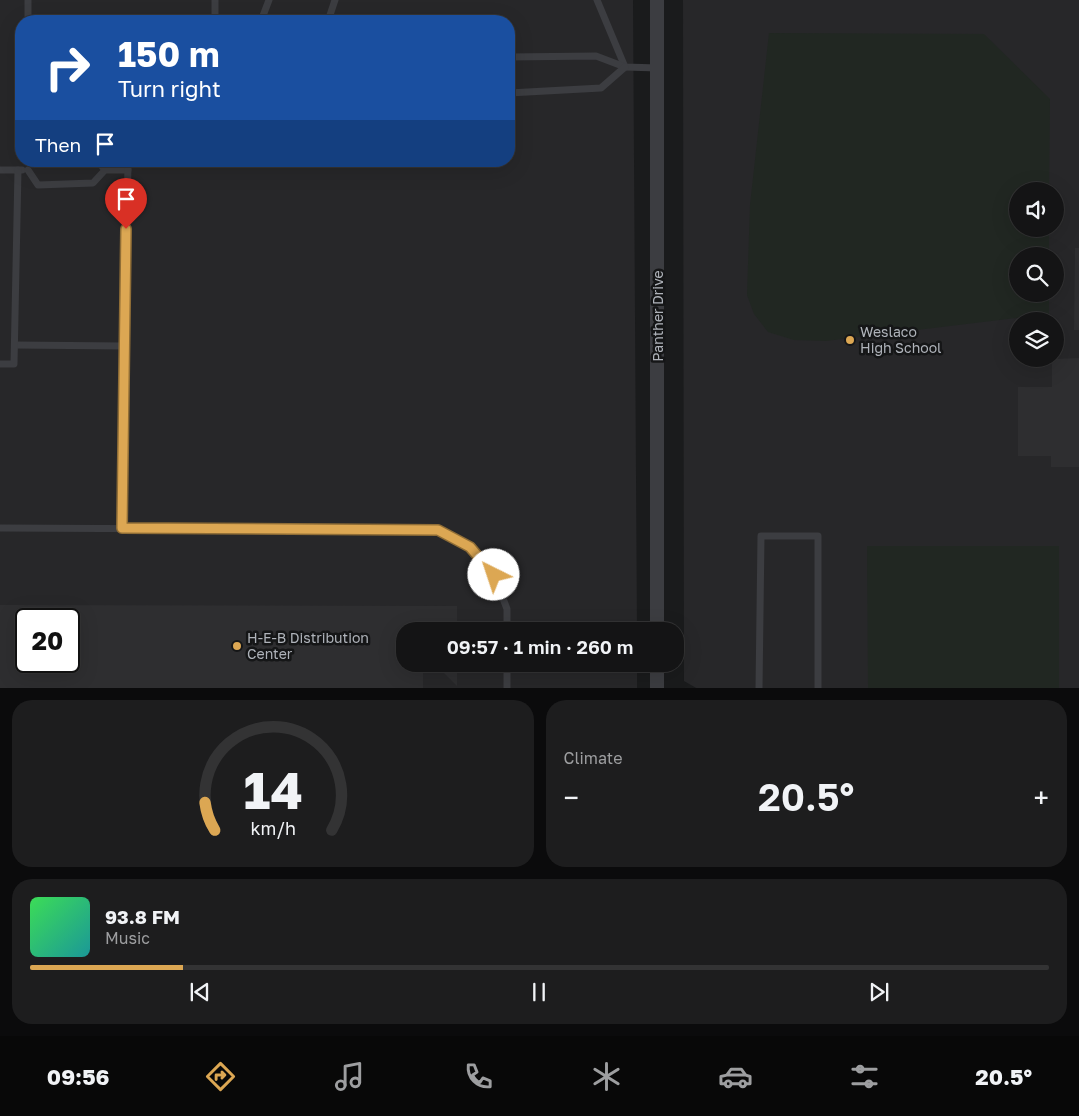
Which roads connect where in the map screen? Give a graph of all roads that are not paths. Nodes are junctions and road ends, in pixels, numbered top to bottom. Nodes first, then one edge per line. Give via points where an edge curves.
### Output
1 (28, 0) edge
2 (215, 0) edge
3 (269, 0) edge
4 (336, 0) edge
5 (597, 0) edge
6 (657, 0) edge
7 (28, 15) edge
8 (215, 15) edge
9 (263, 15) edge
10 (330, 15) edge
11 (515, 57) edge
12 (625, 67) junction
13 (658, 68) junction
14 (515, 93) edge
15 (29, 167) edge
16 (103, 167) edge
17 (0, 170) edge
18 (18, 170) junction
19 (28, 170) junction
20 (105, 170) junction
21 (128, 170) joint
22 (15, 345) junction
23 (124, 346) junction
24 (0, 364) edge
25 (0, 528) edge
26 (122, 528) junction
27 (507, 622) edge
28 (657, 622) edge
29 (507, 672) edge
30 (657, 672) edge
31 (507, 688) edge
32 (657, 688) edge
33 (759, 688) edge
34 (818, 688) edge

1 - 7 lane
2 - 8 lane
3 - 9 lane
4 - 10 lane
5 - 12 lane
6 - 13 street, Panther Drive
11 - 12 lane via 596,56
12 - 13 lane
12 - 14 lane via 601,88
13 - 28 street, Panther Drive
15 - 19 lane
16 - 20 lane
17 - 18 lane
18 - 19 lane
18 - 22 lane
19 - 20 lane via 38,185 94,183
20 - 21 lane
21 - 23 lane
22 - 23 lane
22 - 24 lane via 14,364
23 - 26 lane
25 - 26 lane
26 - 27 lane via 438,530 470,547 494,575 507,609
29 - 31 lane
30 - 32 street
33 - 34 lane via 760,536 818,536

